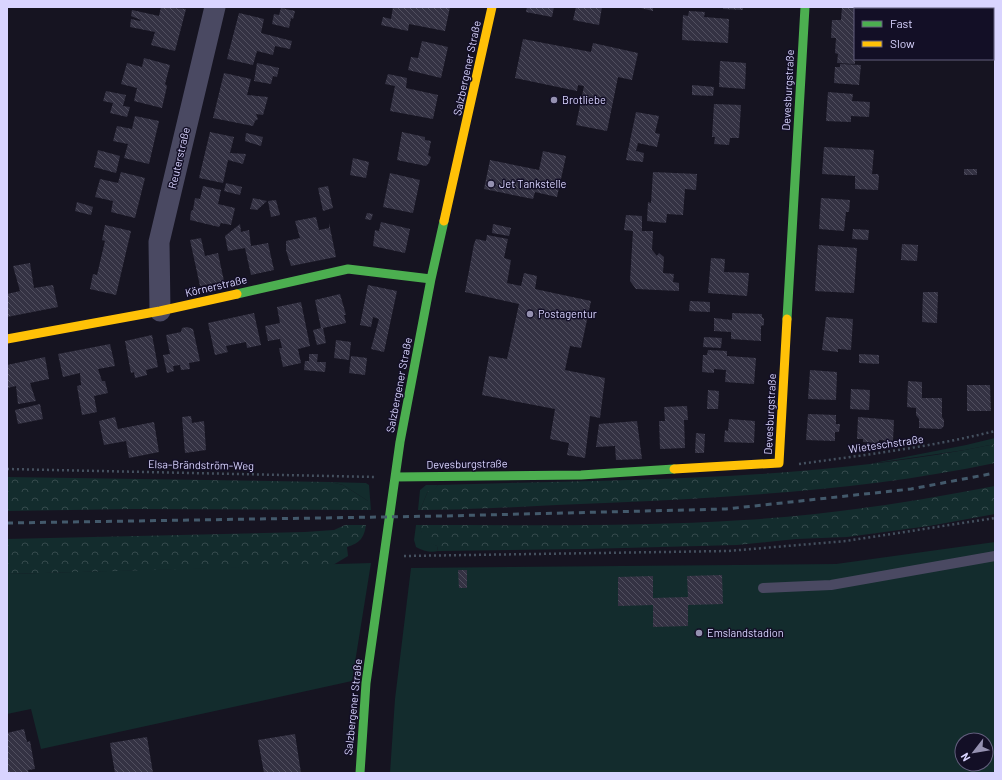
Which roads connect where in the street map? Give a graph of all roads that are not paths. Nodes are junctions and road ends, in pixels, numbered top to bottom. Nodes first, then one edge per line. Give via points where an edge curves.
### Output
1 (215, 7) edge
2 (492, 7) edge
3 (805, 7) edge
4 (431, 279) junction
5 (160, 311) junction
6 (7, 339) edge
7 (395, 477) junction
8 (995, 556) edge
9 (764, 588) dead end
10 (360, 773) edge

1 - 5 street, Reuterstraße via 159,242
2 - 4 street, Salzbergener Straße
3 - 7 street, Devesburgstraße via 779,462 581,475
4 - 5 street, Körnerstraße via 348,269
4 - 7 street, Salzbergener Straße
5 - 6 street, Körnerstraße
7 - 10 street, Salzbergener Straße via 366,683
8 - 9 lane via 831,585

